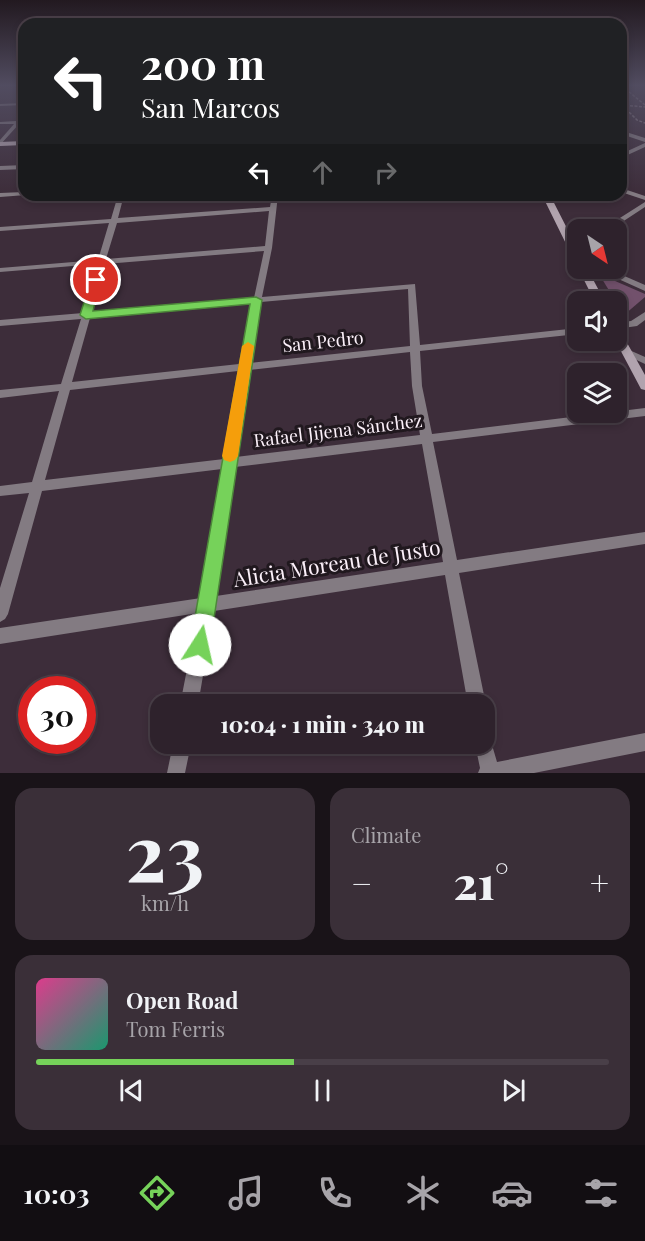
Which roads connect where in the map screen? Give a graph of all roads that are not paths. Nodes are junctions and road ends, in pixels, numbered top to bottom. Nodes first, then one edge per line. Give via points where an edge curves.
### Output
1 (18, 122) edge
2 (0, 123) edge
3 (18, 125) edge
4 (627, 134) edge
5 (645, 140) edge
6 (18, 142) edge
7 (0, 143) edge
8 (645, 145) edge
9 (627, 153) edge
10 (18, 167) edge
11 (0, 168) edge
12 (627, 192) edge
13 (18, 194) edge
14 (0, 195) edge
15 (645, 198) edge
16 (119, 201) edge
17 (274, 201) edge
18 (549, 201) edge
19 (645, 204) edge
20 (272, 209) junction
21 (621, 219) edge
22 (113, 220) junction
23 (0, 229) edge
24 (567, 233) edge
25 (268, 248) junction
26 (101, 262) junction
27 (0, 270) edge
28 (624, 279) edge
29 (645, 288) edge
30 (256, 300) junction
31 (86, 315) junction
32 (645, 315) edge
33 (0, 323) edge
34 (627, 325) edge
35 (567, 332) edge
36 (416, 348) junction
37 (627, 352) joint
38 (645, 361) edge
39 (244, 367) junction
40 (645, 386) edge
41 (65, 387) junction
42 (0, 394) edge
43 (645, 412) edge
44 (427, 439) junction
45 (229, 463) junction
46 (36, 486) junction
47 (0, 491) edge
48 (645, 538) edge
49 (451, 568) junction
50 (207, 605) junction
51 (0, 614) edge
52 (0, 636) edge
53 (191, 694) edge
54 (475, 694) edge
55 (645, 742) edge
56 (180, 754) edge
57 (486, 754) edge
58 (176, 773) edge
59 (489, 773) edge

1 - 2 street
3 - 7 street
4 - 5 street
6 - 7 main road
8 - 9 street
10 - 11 street
12 - 15 street
13 - 14 street
16 - 22 street
17 - 20 street
18 - 24 main road
19 - 21 street
20 - 22 street
20 - 25 street
22 - 23 street
22 - 26 street
25 - 26 street
25 - 30 street
26 - 27 street
26 - 31 street
28 - 29 street
30 - 31 street
30 - 36 street via 412,286
30 - 39 street
31 - 33 street
31 - 41 street
32 - 34 street
35 - 36 street, San Pedro
36 - 39 street, San Pedro
36 - 44 street via 417,386
37 - 38 street
37 - 40 main road
39 - 41 street, San Pedro
39 - 45 street
41 - 42 street, San Pedro
41 - 46 street
43 - 44 street, Rafael Jijena Sánchez
44 - 45 street, Rafael Jijena Sánchez
44 - 49 street
45 - 46 street, Rafael Jijena Sánchez
45 - 50 street
46 - 47 street, Rafael Jijena Sánchez
46 - 51 street
48 - 49 street, Alicia Moreau de Justo
49 - 50 street, Alicia Moreau de Justo
49 - 54 street
50 - 52 street, Alicia Moreau de Justo
50 - 53 street
55 - 59 street
56 - 58 street
57 - 59 street

